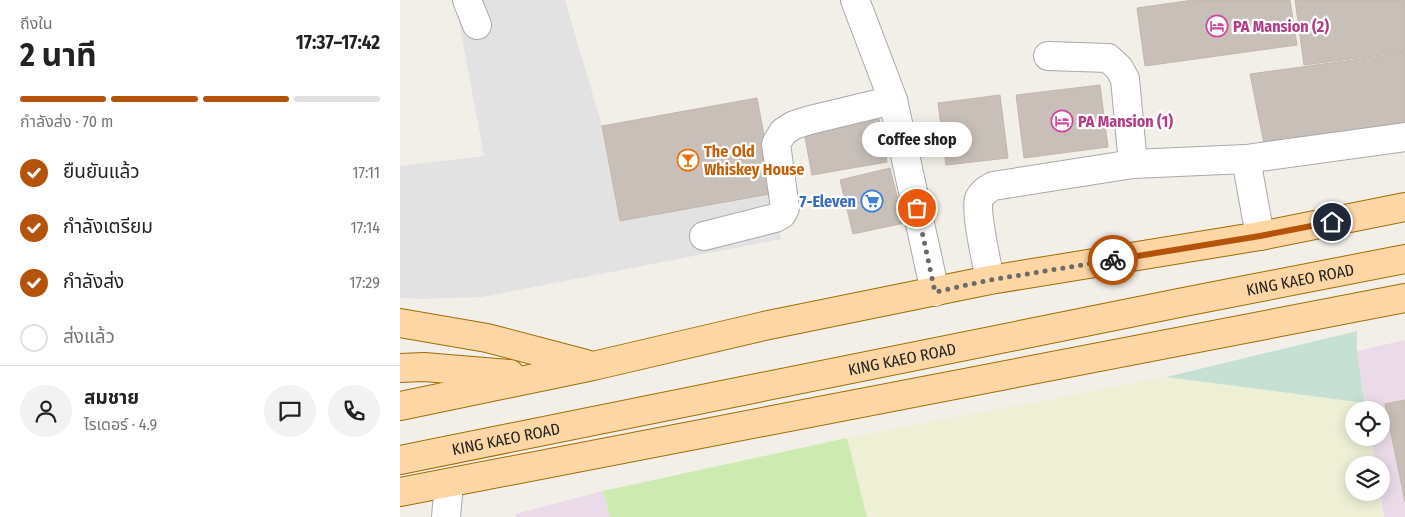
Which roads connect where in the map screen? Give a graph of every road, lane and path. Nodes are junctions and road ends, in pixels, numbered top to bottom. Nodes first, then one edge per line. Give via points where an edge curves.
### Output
1 (466, 0) edge
2 (860, 1) edge
3 (477, 25) dead end
4 (1048, 56) dead end
5 (893, 100) junction
6 (1405, 137) edge
7 (1246, 159) junction
8 (1133, 164) junction
9 (1405, 207) edge
10 (704, 236) dead end
11 (1260, 236) junction
12 (1405, 259) edge
13 (990, 280) junction
14 (935, 292) junction
15 (1405, 298) edge
16 (400, 323) edge
17 (408, 365) edge
18 (593, 366) junction
19 (541, 376) junction
20 (400, 406) edge
21 (400, 460) edge
22 (449, 482) junction
23 (400, 492) edge
24 (446, 517) edge

1 - 3 street
2 - 5 street
4 - 8 street via 1108,58 1119,68 1124,80
5 - 10 street via 802,122 784,132 776,144 785,208 782,214
5 - 14 street
6 - 7 street
7 - 8 street
7 - 11 street
8 - 13 street via 993,186 984,191 979,200 979,215
9 - 11 main road
11 - 13 main road
12 - 21 main road, KING KAEO ROAD
13 - 14 main road
14 - 18 main road via 764,326
15 - 22 main road, KING KAEO ROAD
16 - 18 main road via 487,338
17 - 19 main road
18 - 19 main road
19 - 20 main road
22 - 23 main road, KING KAEO ROAD
22 - 24 street

